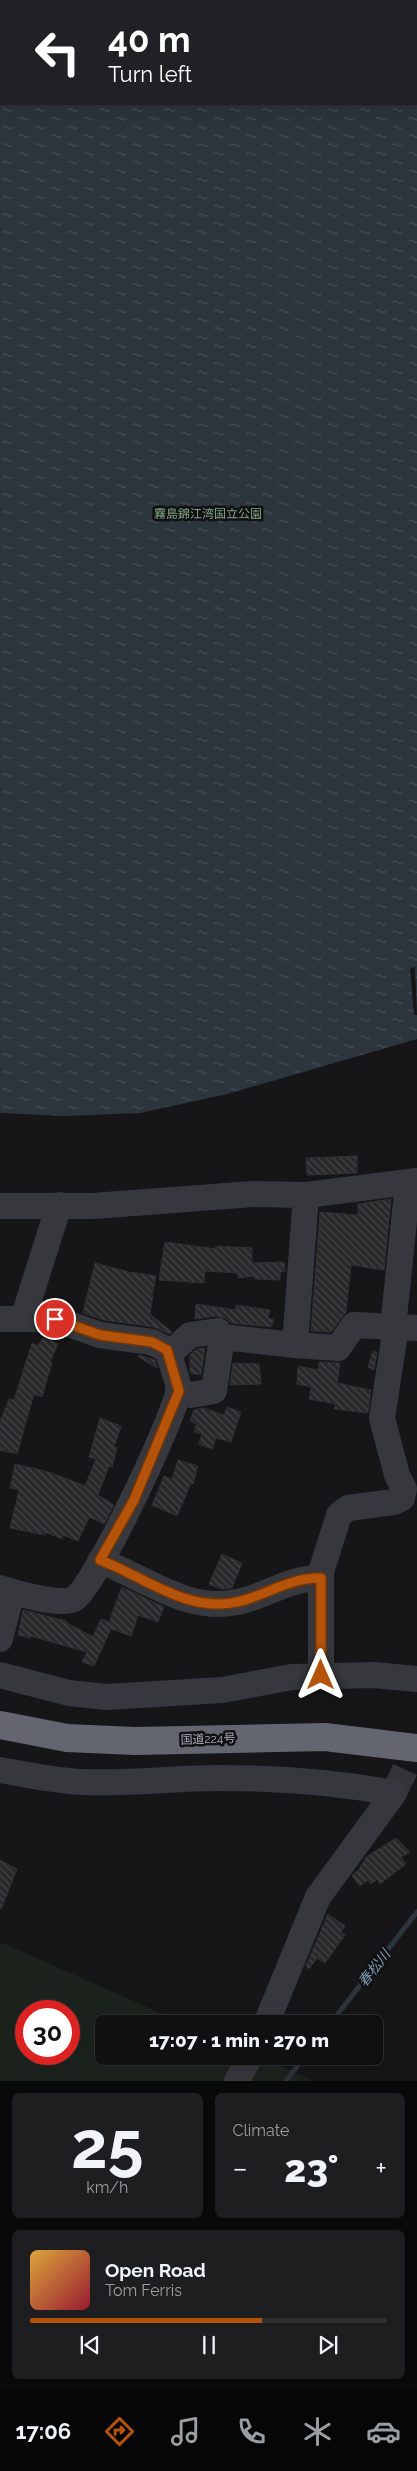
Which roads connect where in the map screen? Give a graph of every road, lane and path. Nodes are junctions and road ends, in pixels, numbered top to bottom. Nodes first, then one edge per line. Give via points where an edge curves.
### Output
1 (412, 1182) edge
2 (306, 1195) junction
3 (59, 1205) junction
4 (0, 1206) edge
5 (11, 1319) edge
6 (402, 1327) edge
7 (222, 1337) junction
8 (295, 1346) junction
9 (167, 1350) junction
10 (179, 1391) junction
11 (100, 1560) junction
12 (321, 1578) junction
13 (6, 1590) edge
14 (0, 1639) edge
15 (321, 1675) junction
16 (1, 1677) edge
17 (417, 1679) edge
18 (0, 1725) edge
19 (417, 1748) edge
20 (0, 1757) edge
21 (0, 1772) edge
22 (270, 2015) edge
23 (245, 2065) edge
24 (237, 2081) edge

1 - 2 street
1 - 6 street
2 - 3 street via 276,1193 154,1203
2 - 8 street
3 - 4 street
3 - 5 street
5 - 9 street via 55,1319 100,1335 152,1342
6 - 8 street via 354,1325 338,1348
6 - 12 street via 382,1418 404,1489 402,1498 348,1508 339,1515
7 - 8 street
7 - 9 street via 218,1330 190,1336 177,1347
7 - 10 street via 214,1391 191,1394
9 - 10 street
10 - 11 street via 134,1500
11 - 12 street via 198,1604 239,1602 303,1578
11 - 13 street via 90,1580 74,1599 63,1602
12 - 15 street
13 - 14 street
15 - 16 street via 222,1690 107,1697 69,1693
15 - 17 street
18 - 19 highway, 国道224号 via 67,1738 135,1741 325,1737
20 - 21 street
21 - 22 street via 80,1782 218,1778 276,1780 346,1784 394,1792 318,1897
23 - 24 street

